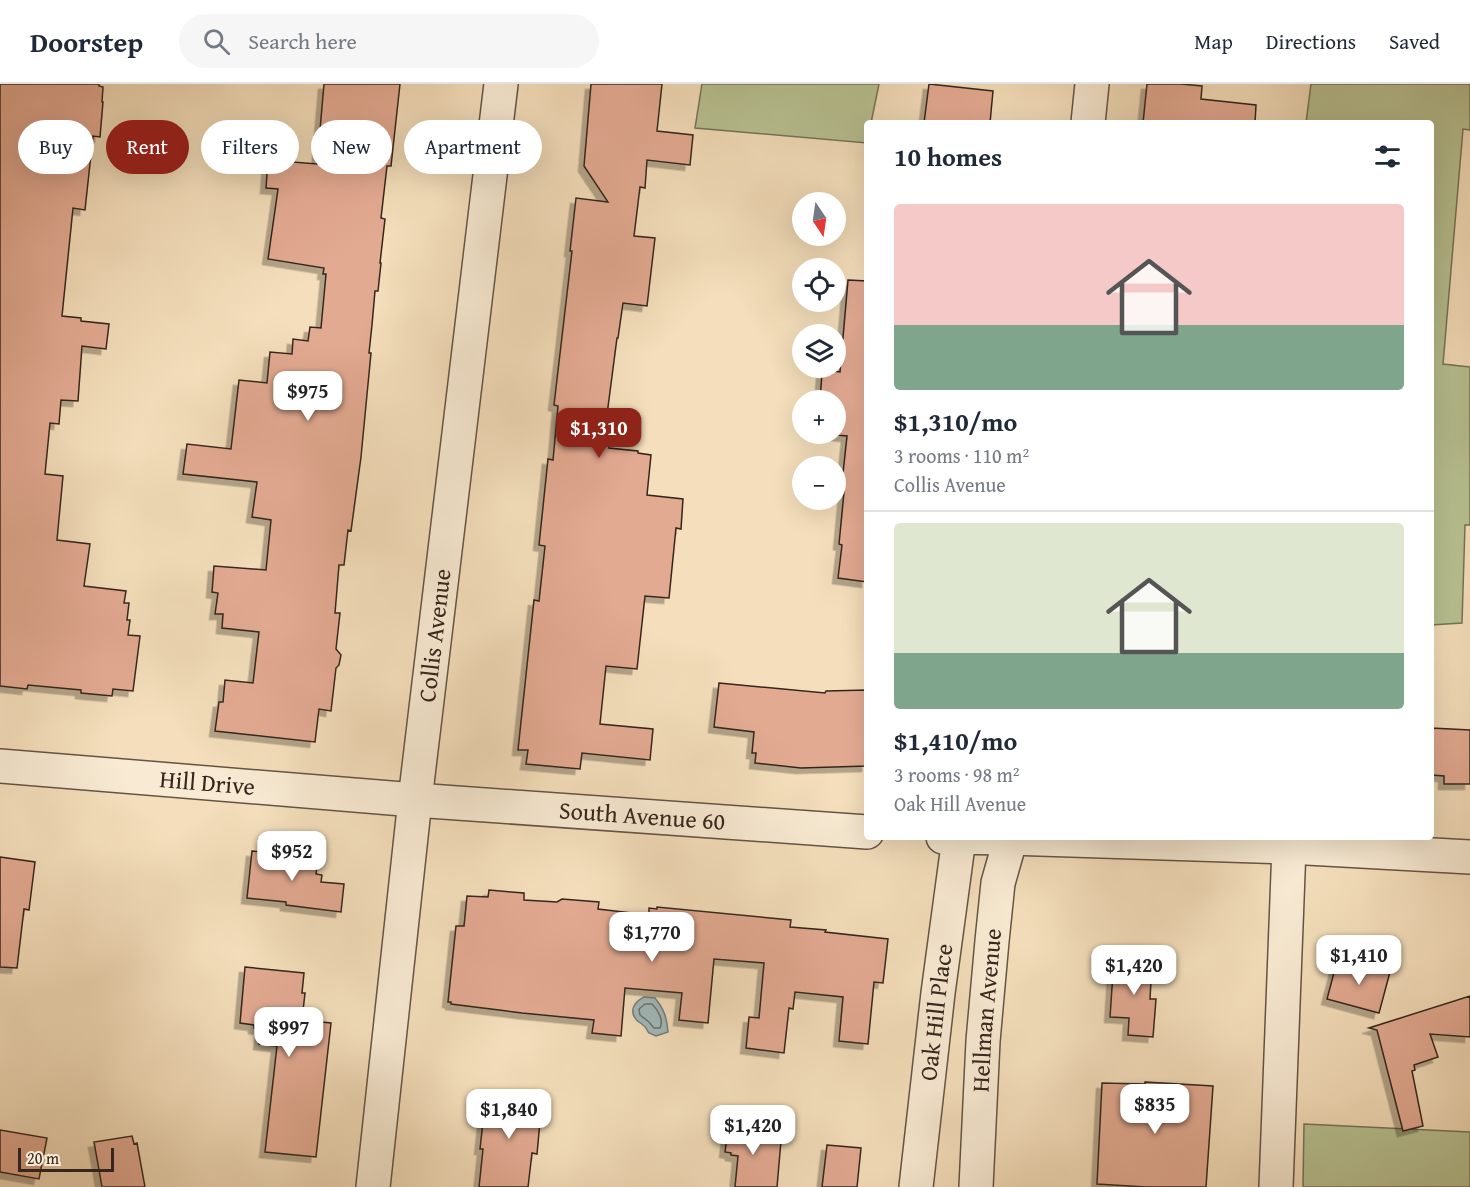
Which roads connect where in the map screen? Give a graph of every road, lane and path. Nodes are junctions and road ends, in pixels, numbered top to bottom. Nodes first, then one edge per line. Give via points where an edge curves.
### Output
1 (501, 84) edge
2 (1092, 84) edge
3 (1088, 120) edge
4 (0, 766) edge
5 (415, 800) junction
6 (864, 832) edge
7 (951, 840) edge
8 (1010, 840) edge
9 (1094, 840) edge
10 (1289, 847) junction
11 (1470, 857) edge
12 (373, 1187) edge
13 (915, 1187) edge
14 (976, 1187) edge
15 (1276, 1187) edge

1 - 5 street, Collis Avenue
2 - 3 street
4 - 5 street, Hill Drive
5 - 6 street, South Avenue 60
5 - 12 street, Collis Avenue
7 - 13 street, Oak Hill Place
8 - 14 street, Hellman Avenue via 998,883 992,941
9 - 10 street
10 - 11 street
10 - 15 street

